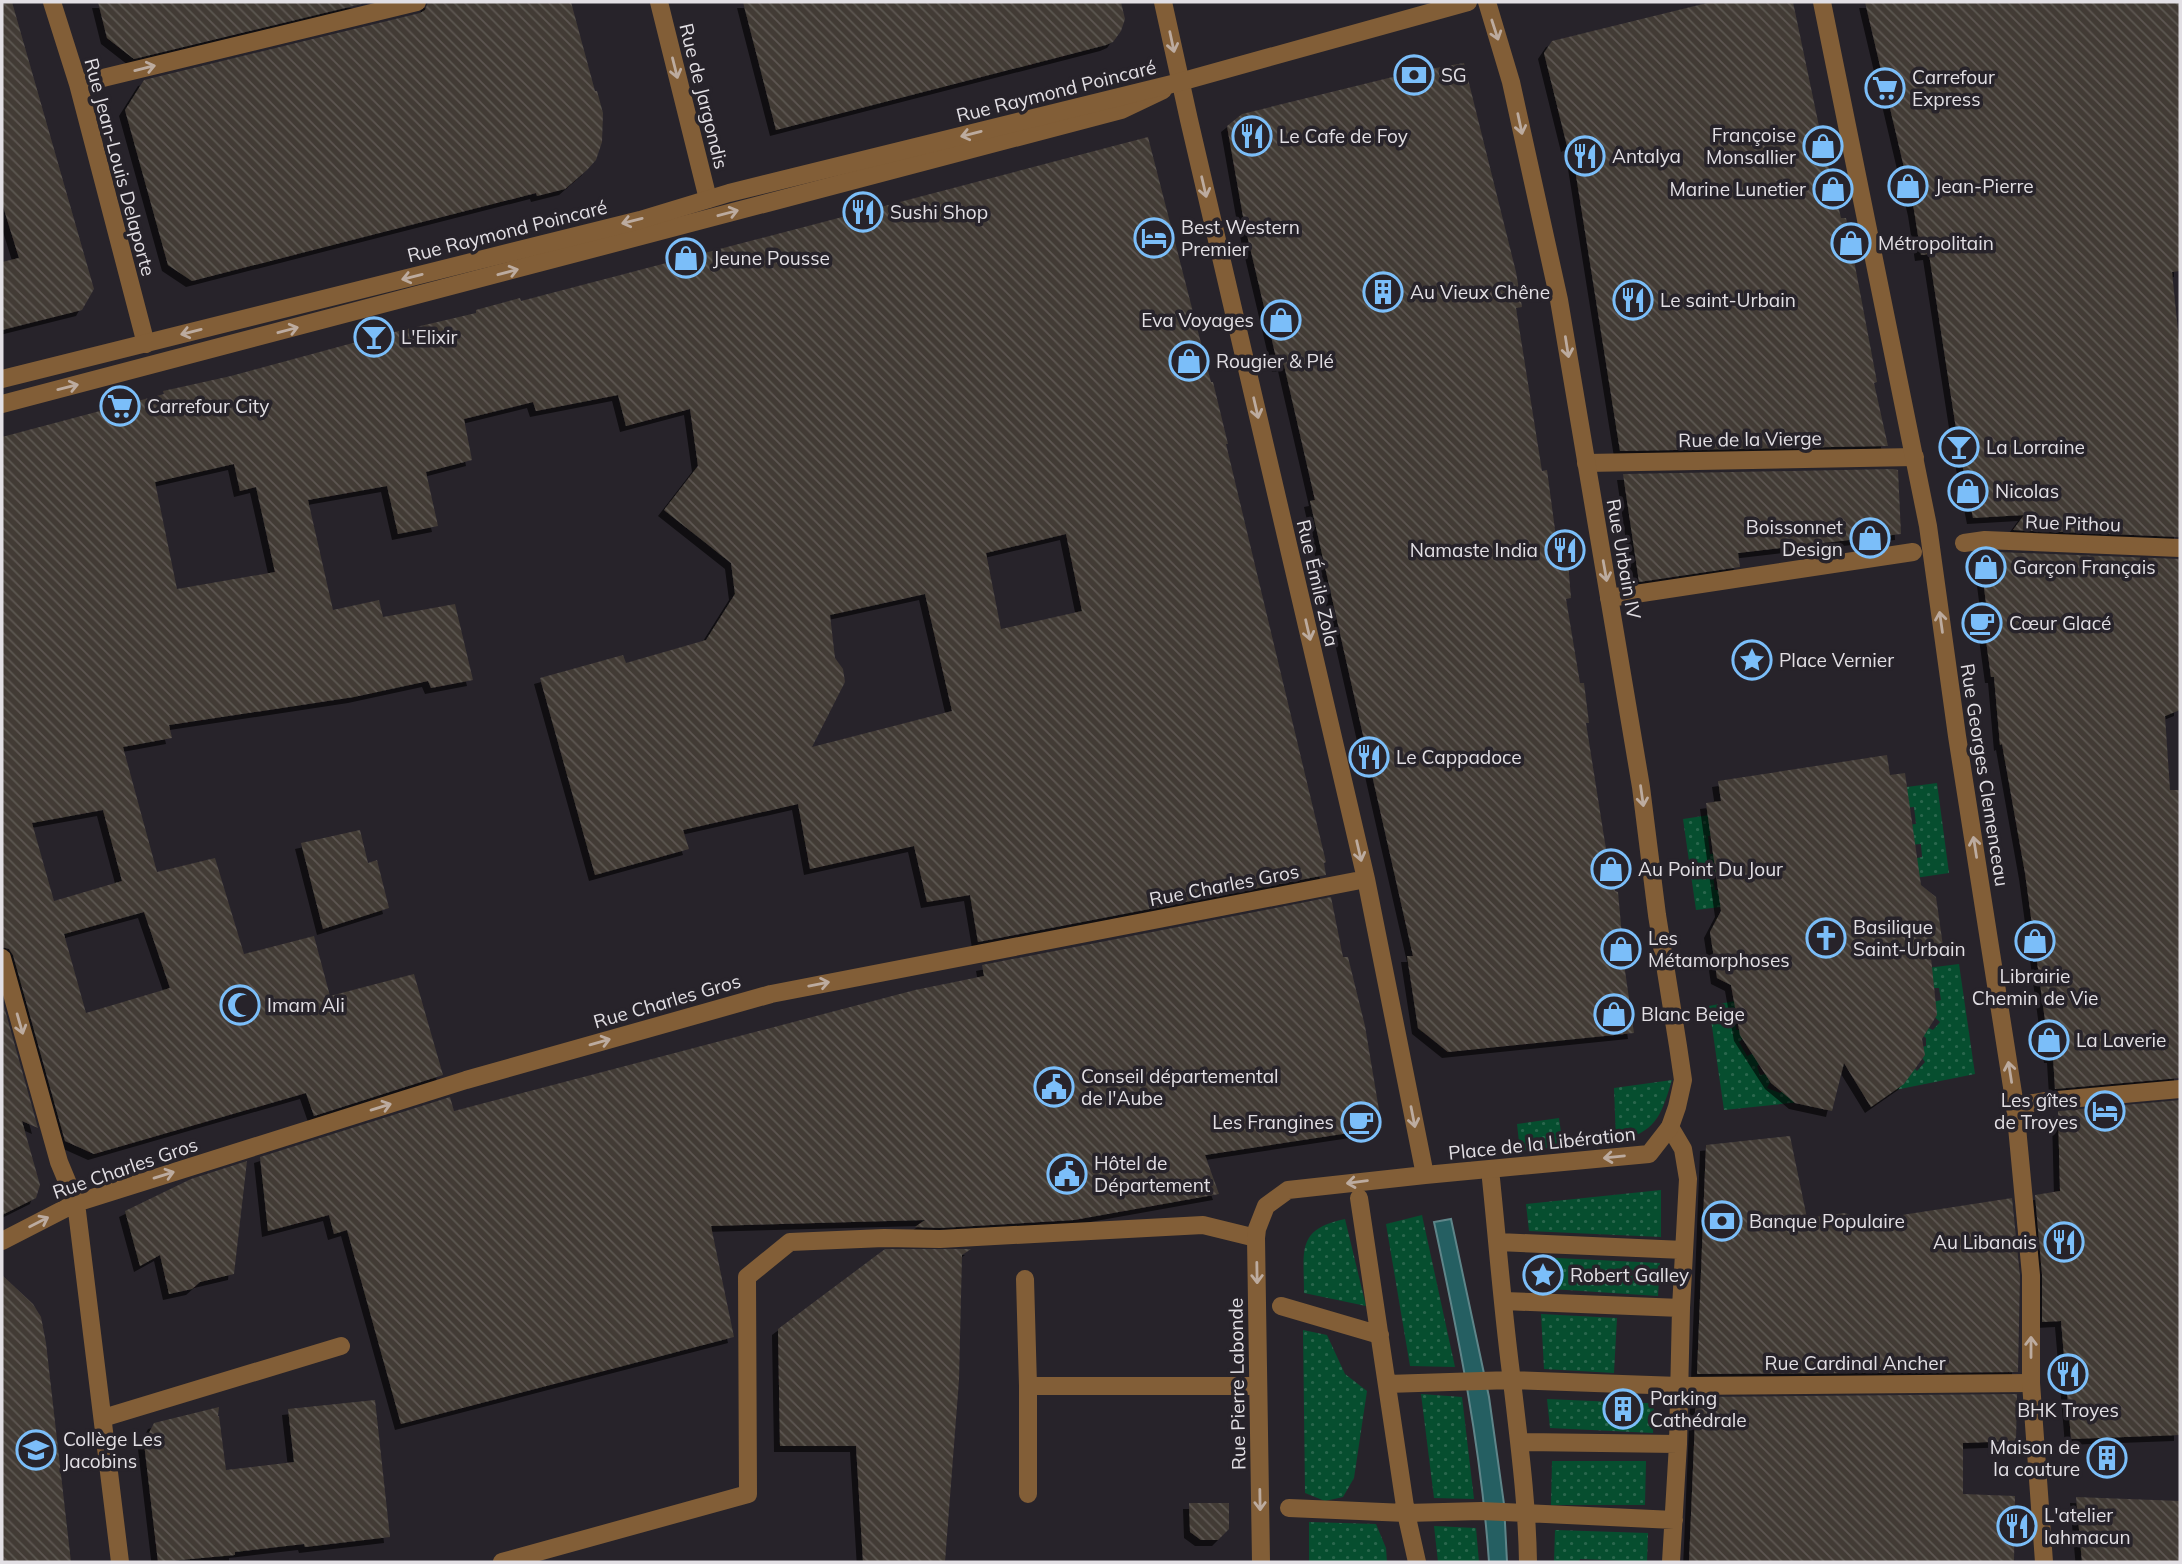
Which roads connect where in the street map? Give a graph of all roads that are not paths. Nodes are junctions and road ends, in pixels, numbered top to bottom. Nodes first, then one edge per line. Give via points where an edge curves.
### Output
1 (52, 2) edge
2 (416, 2) edge
3 (659, 2) edge
4 (1163, 2) edge
5 (1468, 2) edge
6 (1486, 2) edge
7 (1822, 2) edge
8 (1180, 82) junction
9 (78, 84) junction
10 (708, 200) junction
11 (146, 344) junction
12 (2, 379) edge
13 (2, 404) edge
14 (1915, 457) junction
15 (1586, 463) junction
16 (1964, 543) dead end
17 (2180, 548) edge
18 (1913, 552) dead end
19 (1609, 598) junction
20 (1366, 879) junction
21 (2, 958) edge
22 (2180, 1088) edge
23 (2015, 1106) junction
24 (1670, 1127) junction
25 (1424, 1175) junction
26 (1491, 1179) dead end
27 (1359, 1198) dead end
28 (76, 1203) junction
29 (1266, 1206) joint
30 (1256, 1238) junction
31 (2, 1241) edge
32 (1498, 1242) junction
33 (1684, 1250) junction
34 (1025, 1279) dead end
35 (1504, 1301) junction
36 (1281, 1306) dead end
37 (1681, 1308) junction
38 (1380, 1335) junction
39 (341, 1346) dead end
40 (1511, 1380) junction
41 (2031, 1383) junction
42 (1387, 1384) junction
43 (1679, 1385) junction
44 (1028, 1386) junction
45 (1257, 1386) junction
46 (103, 1418) junction
47 (1520, 1442) junction
48 (1678, 1444) junction
49 (1028, 1494) dead end
50 (1289, 1508) dead end
51 (1406, 1513) junction
52 (1527, 1513) junction
53 (1674, 1520) junction
54 (120, 1562) edge
55 (502, 1562) edge
56 (1261, 1562) edge
57 (1417, 1562) edge
58 (1528, 1562) edge
59 (1671, 1562) edge
60 (2044, 1562) edge

1 - 9 street, Rue Jean-Louis Delaporte
9 -> 2 street
3 -> 10 street, Rue de Jargondis
4 -> 8 street, Rue Émile Zola
5 - 8 street
6 -> 15 street, Rue Urbain IV via 1511,82 1559,300
7 - 14 street, Rue Georges Clemenceau
8 -> 10 street, Rue Raymond Poincaré
13 -> 8 street, Rue Raymond Poincaré via 1121,110
8 -> 20 street, Rue Émile Zola
9 - 11 street, Rue Jean-Louis Delaporte
10 -> 11 street, Rue Raymond Poincaré
11 - 12 street, Rue Raymond Poincaré
14 - 15 street, Rue de la Vierge
23 -> 14 street, Rue Georges Clemenceau
15 -> 19 street, Rue Urbain IV
16 - 17 street, Rue Pithou
18 - 19 street
19 -> 24 street, Rue Urbain IV via 1683,1080
20 -> 25 street, Rue Émile Zola
28 -> 20 street, Rue Charles Gros via 466,1080 771,994
21 -> 28 street via 59,1162
22 - 23 street
41 -> 23 street, Rue Georges Clemenceau via 2031,1275
24 -> 25 street, Place de la Libération via 1649,1154
24 - 33 street via 1683,1149 1688,1180
25 -> 29 street, Place de la Libération via 1288,1190
26 - 32 street
27 - 38 street
31 -> 28 street, Rue Charles Gros
28 - 46 street
29 - 30 street, Rue Pierre Labonde
30 -> 45 street, Rue Pierre Labonde
30 - 55 street via 1203,1225 790,1242 747,1277 748,1494
32 - 33 street
32 - 35 street
33 - 37 street
34 - 44 street
35 - 37 street
35 - 40 street
36 - 38 street
37 - 43 street
38 - 42 street
39 - 46 street
40 - 42 street, Rue Cardinal Ancher
40 - 43 street, Rue Cardinal Ancher
40 - 47 street
41 - 43 street, Rue Cardinal Ancher
41 - 60 street, Rue Georges Clemenceau
42 - 51 street
43 - 48 street
44 - 45 street
44 - 49 street
45 -> 56 street, Rue Pierre Labonde
46 - 54 street
47 - 48 street
47 - 52 street
48 - 53 street
50 - 51 street
51 - 52 street
51 - 57 street
52 - 53 street
52 - 58 street
53 - 59 street

